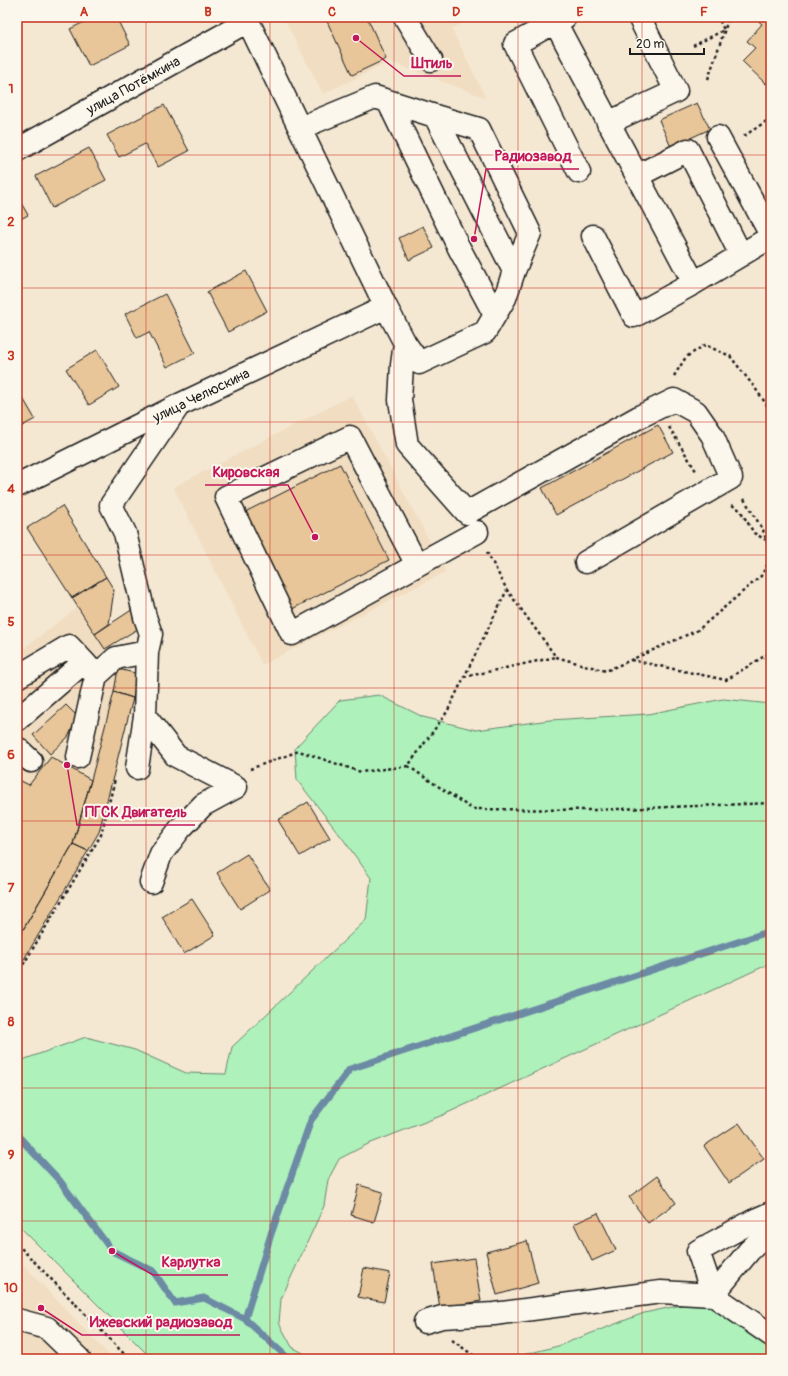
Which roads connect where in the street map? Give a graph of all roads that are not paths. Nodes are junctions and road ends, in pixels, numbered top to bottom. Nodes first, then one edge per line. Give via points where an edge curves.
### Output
1 (405, 17) edge
2 (639, 17) edge
3 (247, 19) edge
4 (560, 20) edge
5 (431, 60) dead end
6 (388, 101) junction
7 (436, 116) junction
8 (608, 123) junction
9 (300, 128) junction
10 (718, 137) dead end
11 (17, 150) edge
12 (579, 172) dead end
13 (637, 176) junction
14 (593, 236) dead end
15 (771, 236) edge
16 (741, 255) junction
17 (514, 271) junction
18 (694, 283) junction
19 (386, 307) junction
20 (495, 315) junction
21 (405, 343) junction
22 (179, 405) junction
23 (17, 486) edge
24 (477, 532) road end
25 (586, 562) dead end
26 (417, 565) junction
27 (147, 652) junction
28 (90, 669) junction
29 (17, 677) edge
30 (145, 716) junction
31 (17, 720) edge
32 (78, 757) dead end
33 (137, 768) road end
34 (151, 882) dead end
35 (771, 1213) edge
36 (771, 1230) edge
37 (713, 1295) junction
38 (17, 1320) edge
39 (425, 1322) dead end
40 (771, 1335) edge
41 (79, 1359) edge

1 - 5 street
2 - 8 street via 676,91
3 - 9 street
3 - 11 street, улица Потёмкина
4 - 8 street
4 - 12 street via 515,44
6 - 7 street
6 - 9 street via 375,96
6 - 20 street via 459,248
7 - 17 street
7 - 17 street via 479,129 530,233
8 - 13 street
9 - 19 street
10 - 15 street
13 - 16 street via 688,150
13 - 18 street
14 - 18 street via 634,316
15 - 16 street
16 - 18 street
17 - 20 street via 505,298
19 - 21 street
19 - 22 street, улица Челюскина
20 - 21 street via 485,332 419,363
21 - 25 street via 400,400 407,445 467,513 674,400 696,412 712,435 731,478
22 - 23 street, улица Челюскина
22 - 27 street via 111,505 125,533 144,617 151,634
24 - 26 street
26 - 26 street via 350,437 226,498 292,634
27 - 28 street via 116,658
27 - 30 street
28 - 29 street via 69,646
28 - 31 street
28 - 32 street
30 - 33 street
30 - 34 street via 176,756 236,786 203,805 180,829 161,854
35 - 37 street via 698,1252
36 - 37 street via 749,1251
37 - 39 street via 661,1292 494,1314 442,1317
37 - 40 street
38 - 41 street via 47,1328

